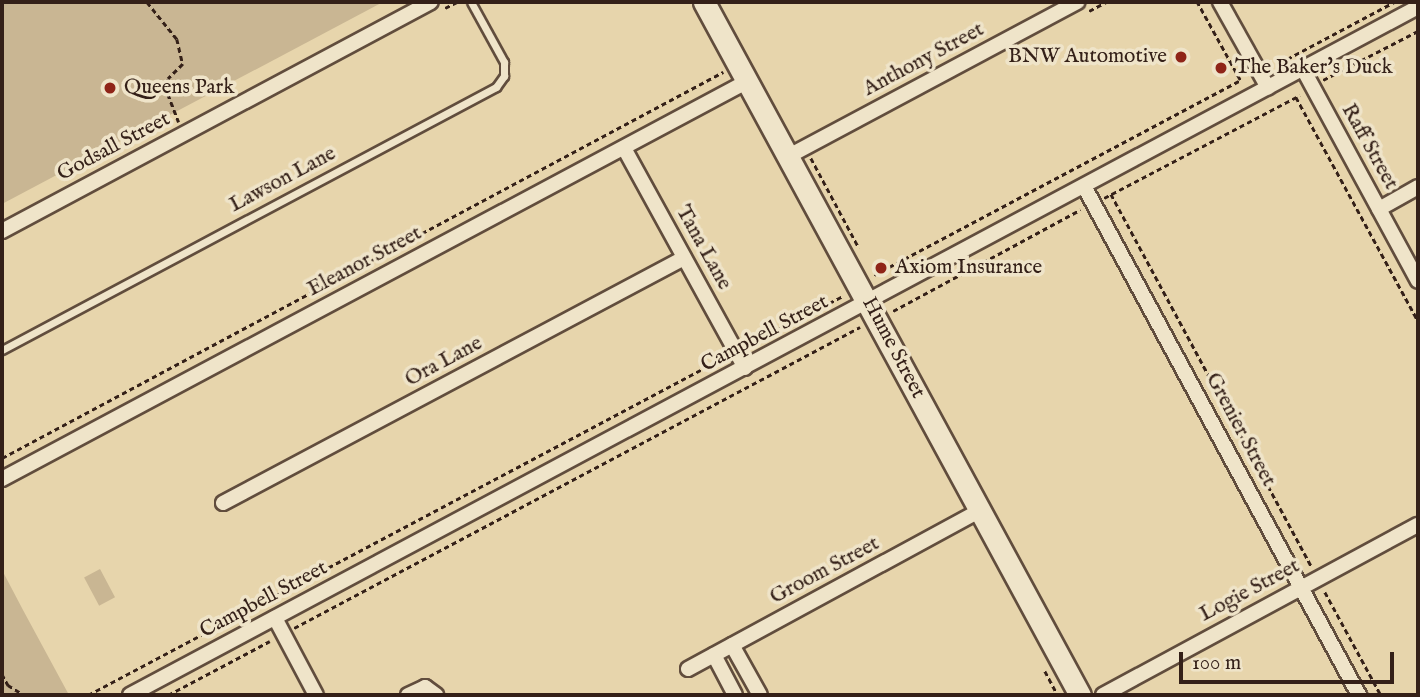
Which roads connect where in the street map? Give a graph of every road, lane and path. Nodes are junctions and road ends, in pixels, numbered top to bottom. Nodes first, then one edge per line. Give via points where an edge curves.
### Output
1 (147, 2) edge
2 (431, 2) edge
3 (471, 2) edge
4 (704, 2) edge
5 (1078, 2) edge
6 (1197, 2) edge
7 (1220, 2) edge
8 (1394, 2) edge
9 (1418, 7) edge
10 (1418, 31) edge
11 (1279, 59) dead end
12 (1303, 69) junction
13 (723, 72) dead end
14 (748, 81) junction
15 (1313, 87) junction
16 (1268, 88) junction
17 (184, 134) junction
18 (624, 148) junction
19 (789, 156) junction
20 (1084, 186) junction
21 (1418, 187) edge
22 (1111, 194) dead end
23 (1379, 209) junction
24 (2, 231) edge
25 (684, 258) junction
26 (876, 278) dead end
27 (1418, 281) edge
28 (843, 296) dead end
29 (868, 302) junction
30 (1418, 321) edge
31 (864, 334) dead end
32 (2, 350) edge
33 (735, 352) junction
34 (745, 368) junction
35 (2, 458) edge
36 (2, 479) edge
37 (223, 503) dead end
38 (981, 510) junction
39 (1418, 525) edge
40 (1318, 579) junction
41 (1301, 587) junction
42 (275, 618) junction
43 (283, 634) junction
44 (733, 645) junction
45 (714, 655) junction
46 (688, 669) dead end
47 (2, 674) edge
48 (8, 685) junction
49 (2, 688) edge
50 (24, 695) edge
51 (88, 695) edge
52 (130, 695) edge
53 (168, 695) edge
54 (316, 695) edge
55 (408, 695) edge
56 (436, 695) edge
57 (736, 695) edge
58 (760, 695) edge
59 (1080, 695) edge
60 (1103, 695) edge
61 (1359, 695) edge
62 (1381, 695) edge

1 - 17 path via 177,39 183,64 168,79 168,94
2 - 17 street, Godsall Street
3 - 32 lane, Lawson Lane via 504,62 504,76 496,87
4 - 14 street, Hume Street
5 - 19 street, Anthony Street
6 - 26 path via 1240,80
7 - 16 street
8 - 11 path via 1287,59
9 - 12 street, Campbell Street
10 - 15 path
12 - 15 street, Raff Street
12 - 16 street, Campbell Street
13 - 35 path
14 - 18 street, Eleanor Street
14 - 19 street, Hume Street
15 - 23 street, Raff Street
15 - 30 path via 1296,97
16 - 20 street, Campbell Street
17 - 24 street, Godsall Street
18 - 25 street, Tana Lane
18 - 36 street, Eleanor Street
19 - 29 street, Hume Street
20 - 29 street, Campbell Street
20 - 41 street, Grenier Street
21 - 23 street
22 - 40 path
23 - 27 street, Raff Street
25 - 33 street, Tana Lane
25 - 37 street, Ora Lane
28 - 33 path
29 - 34 street, Campbell Street
29 - 38 street, Hume Street
31 - 43 path via 860,327
33 - 34 street, Tana Lane
33 - 51 path
34 - 42 street, Campbell Street
38 - 44 street, Groom Street
38 - 59 street, Hume Street
39 - 40 street, Logie Street
40 - 41 street, Logie Street
40 - 62 path
41 - 60 street, Logie Street
41 - 61 street, Grenier Street
42 - 43 street
42 - 52 street, Campbell Street
43 - 53 path
43 - 54 street
44 - 45 street, Groom Street
44 - 58 street
45 - 46 street, Groom Street
45 - 57 street
47 - 48 path
48 - 49 path
48 - 50 path
55 - 56 street via 425,687

